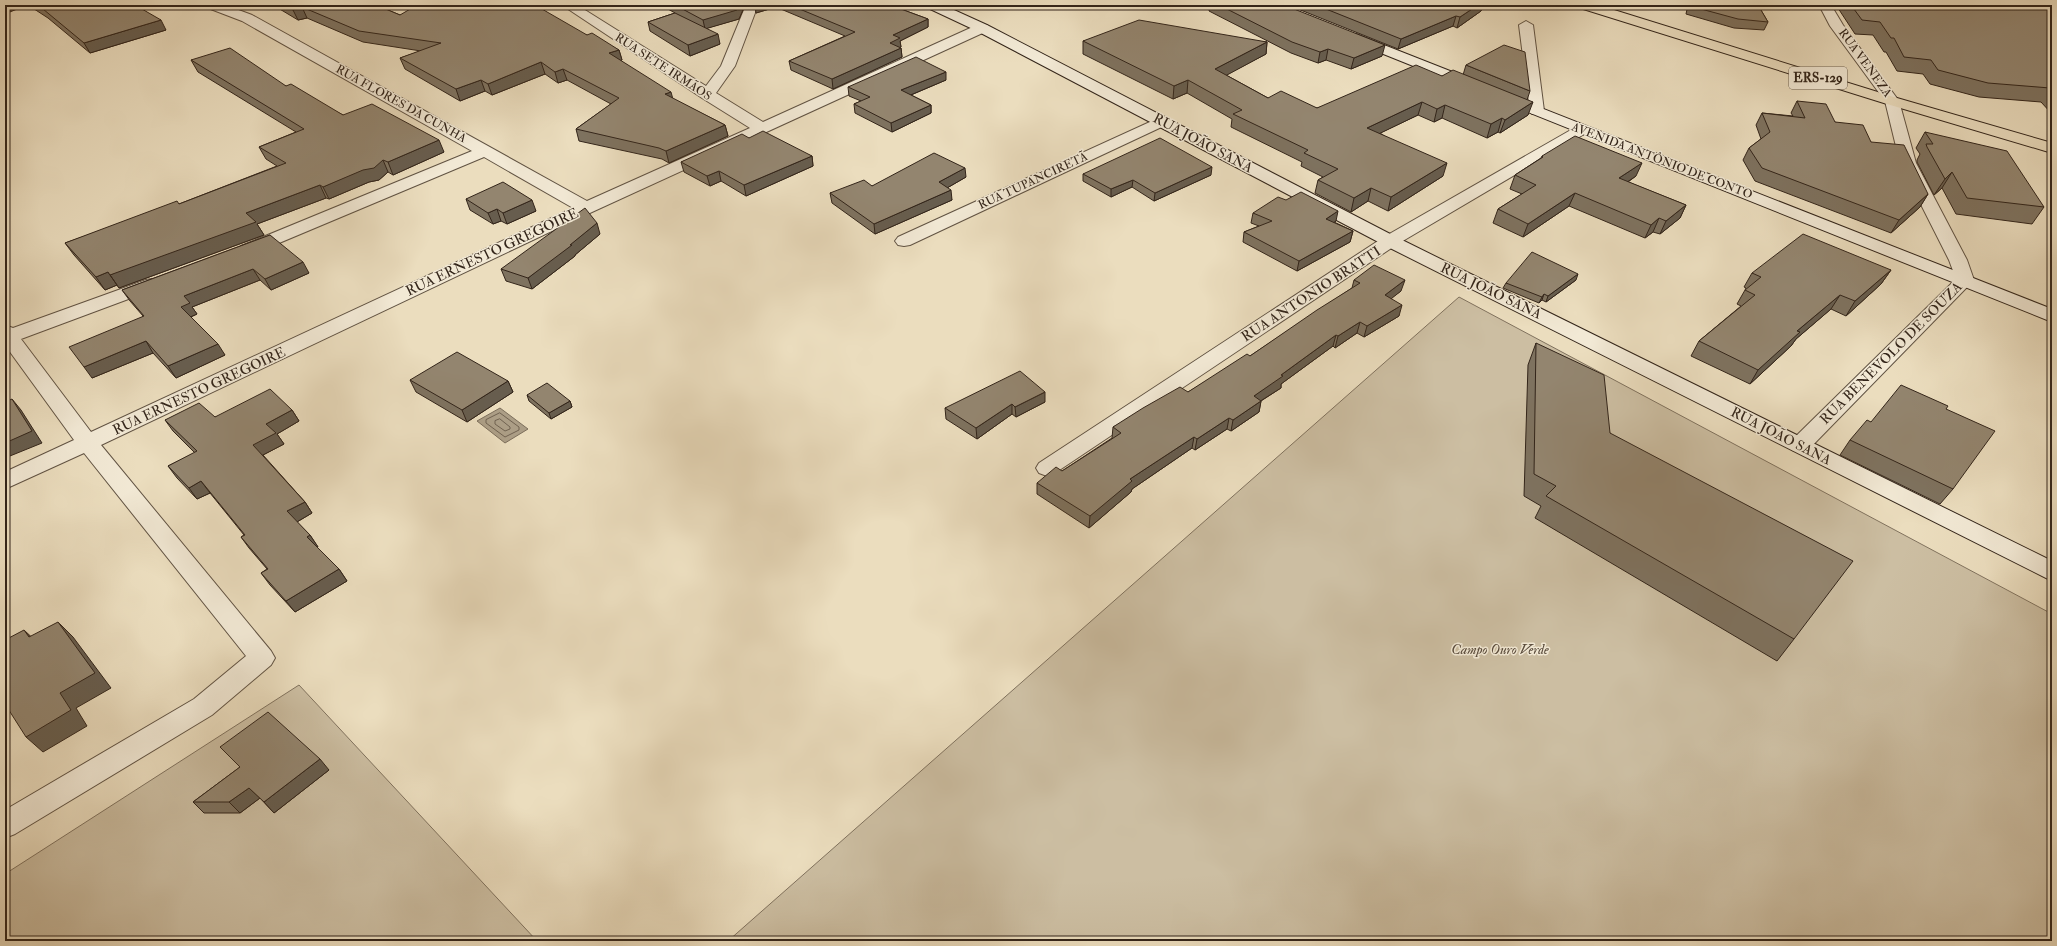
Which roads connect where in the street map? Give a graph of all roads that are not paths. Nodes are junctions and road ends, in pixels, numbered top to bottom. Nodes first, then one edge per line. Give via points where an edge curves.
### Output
1 (214, 5) edge
2 (568, 5) edge
3 (752, 5) edge
4 (933, 5) edge
5 (1585, 5) edge
6 (1825, 5) edge
7 (1526, 25) dead end
8 (982, 28) junction
9 (1339, 31) edge
10 (707, 95) junction
11 (1892, 101) junction
12 (1537, 111) junction
13 (1162, 122) junction
14 (760, 127) junction
15 (1581, 130) junction
16 (2052, 148) edge
17 (485, 151) junction
18 (586, 208) junction
19 (904, 241) dead end
20 (1390, 241) junction
21 (229, 256) edge
22 (170, 278) edge
23 (1965, 280) junction
24 (2052, 316) edge
25 (6, 335) edge
26 (88, 443) junction
27 (1800, 445) junction
28 (1047, 468) dead end
29 (5, 481) edge
30 (2052, 572) edge
31 (5, 825) edge

1 - 17 street, RUA FLORES DA CUNHA via 247,18
2 - 10 street, RUA SETE IRMÃOS
3 - 10 street via 728,66
4 - 8 street, RUA JOÃO SANA
5 - 11 main road, ERS-129
6 - 11 street, RUA VENEZA via 1837,26
7 - 12 street
8 - 13 street, RUA JOÃO SANA
8 - 14 street, RUA ERNESTO GREGOIRE
9 - 12 street, AVENIDA ANTÔNIO DE CONTO
10 - 14 street, RUA SETE IRMÃOS
11 - 16 main road, ERS-129
11 - 23 street, RUA BENEVOLO DE SOUZA via 1908,163 1958,260
12 - 15 street, AVENIDA ANTÔNIO DE CONTO
13 - 19 street, RUA TUPANCIRETÃ
13 - 20 street, RUA JOÃO SANA
14 - 18 street, RUA ERNESTO GREGOIRE
15 - 20 street, RUA ANTONIO BRATTI
15 - 23 street, AVENIDA ANTÔNIO DE CONTO
17 - 18 street, RUA FLORES DA CUNHA
17 - 21 street
18 - 26 street, RUA ERNESTO GREGOIRE
20 - 27 street, RUA JOÃO SANA
20 - 28 street, RUA ANTONIO BRATTI
22 - 25 street
23 - 24 street, AVENIDA ANTÔNIO DE CONTO
23 - 27 street, RUA BENEVOLO DE SOUZA
25 - 26 street
26 - 29 street, RUA ERNESTO GREGOIRE
26 - 31 street via 262,658 204,707
27 - 30 street, RUA JOÃO SANA

